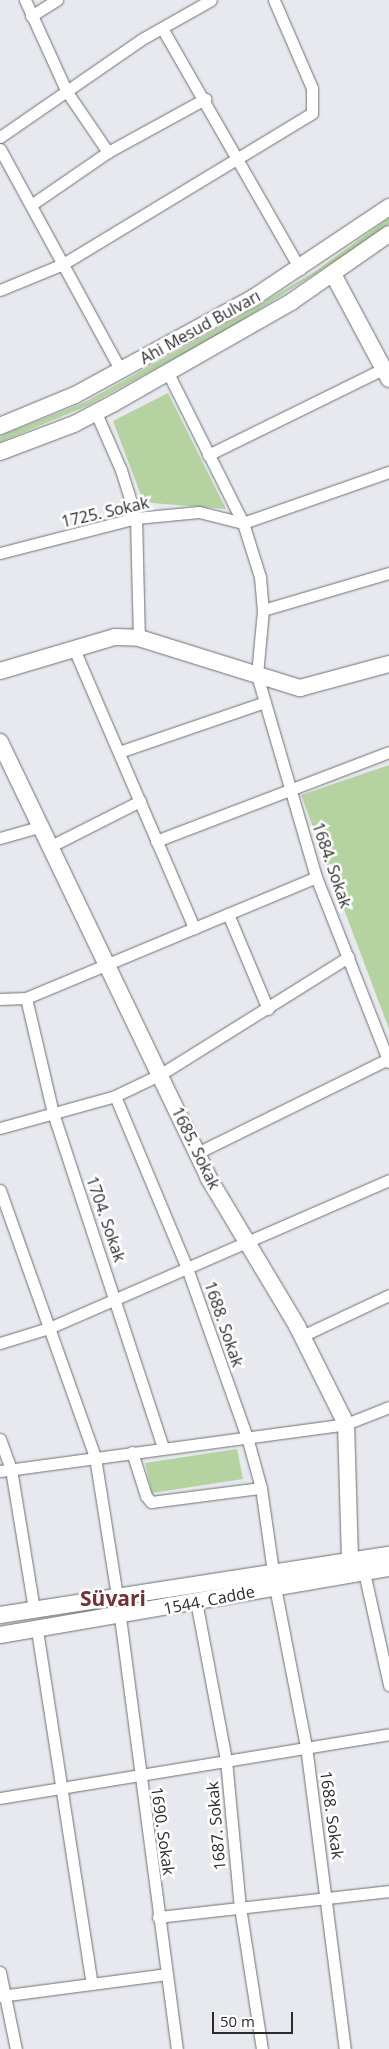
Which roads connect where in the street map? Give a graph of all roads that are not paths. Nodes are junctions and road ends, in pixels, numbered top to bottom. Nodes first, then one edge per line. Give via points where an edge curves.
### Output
1 (25, 0) edge
2 (57, 0) edge
3 (211, 0) edge
4 (274, 0) edge
5 (31, 16) junction
6 (162, 28) junction
7 (67, 92) junction
8 (205, 100) junction
9 (0, 137) edge
10 (0, 149) edge
11 (108, 152) junction
12 (240, 160) junction
13 (31, 205) junction
14 (389, 207) edge
15 (389, 234) edge
16 (63, 264) junction
17 (300, 269) junction
18 (333, 274) junction
19 (0, 290) edge
20 (122, 371) junction
21 (168, 373) junction
22 (386, 374) edge
23 (96, 413) junction
24 (0, 426) edge
25 (0, 452) edge
26 (208, 456) junction
27 (389, 472) edge
28 (136, 518) junction
29 (243, 522) junction
30 (0, 553) edge
31 (389, 573) edge
32 (263, 610) junction
33 (140, 638) junction
34 (74, 649) junction
35 (389, 664) edge
36 (0, 671) edge
37 (257, 675) junction
38 (265, 702) junction
39 (2, 751) edge
40 (118, 752) junction
41 (389, 752) edge
42 (290, 787) junction
43 (140, 801) junction
44 (42, 826) junction
45 (0, 838) edge
46 (156, 840) junction
47 (51, 846) junction
48 (316, 877) junction
49 (228, 914) junction
50 (194, 928) junction
51 (348, 957) junction
52 (109, 964) junction
53 (26, 998) junction
54 (0, 999) edge
55 (268, 1009) junction
56 (388, 1060) edge
57 (161, 1074) junction
58 (114, 1096) junction
59 (53, 1113) junction
60 (0, 1128) edge
61 (197, 1154) junction
62 (389, 1180) edge
63 (0, 1190) edge
64 (247, 1242) junction
65 (187, 1268) junction
66 (389, 1295) edge
67 (116, 1299) junction
68 (49, 1328) junction
69 (302, 1336) junction
70 (0, 1343) edge
71 (389, 1407) edge
72 (346, 1424) junction
73 (247, 1437) junction
74 (0, 1439) edge
75 (164, 1448) junction
76 (132, 1452) junction
77 (95, 1457) junction
78 (5, 1470) edge
79 (261, 1488) junction
80 (389, 1555) edge
81 (350, 1560) junction
82 (389, 1568) edge
83 (364, 1572) junction
84 (274, 1579) junction
85 (117, 1596) junction
86 (196, 1601) junction
87 (34, 1610) junction
88 (0, 1615) edge
89 (120, 1617) junction
90 (37, 1630) junction
91 (0, 1635) edge
92 (389, 1685) edge
93 (389, 1734) edge
94 (306, 1746) junction
95 (226, 1760) junction
96 (138, 1775) junction
97 (61, 1788) junction
98 (0, 1798) edge
99 (389, 1891) edge
100 (327, 1898) junction
101 (240, 1908) junction
102 (158, 1917) junction
103 (0, 1972) edge
104 (166, 1974) junction
105 (92, 1984) junction
106 (2, 1996) edge
107 (16, 2049) edge
108 (177, 2049) edge
109 (262, 2049) edge
110 (345, 2049) edge

1 - 5 street
2 - 5 street
3 - 6 street
4 - 12 street via 312,88 312,113
5 - 7 street
6 - 7 street
6 - 8 street
7 - 9 street
7 - 11 street
8 - 11 street
8 - 12 street
10 - 13 street
11 - 13 street
12 - 16 street
12 - 17 street
13 - 16 street
14 - 17 main road, Ahi Mesud Bulvarı
15 - 18 main road, Ahi Mesud Bulvarı
16 - 19 street
16 - 20 street
17 - 20 main road, Ahi Mesud Bulvarı
18 - 21 main road, Ahi Mesud Bulvarı via 240,333
18 - 22 main road
20 - 24 main road, Ahi Mesud Bulvarı via 59,403
21 - 23 main road, Ahi Mesud Bulvarı
21 - 26 street
22 - 26 street
23 - 25 main road, Ahi Mesud Bulvarı
23 - 28 street via 121,470
26 - 29 street
27 - 29 street
28 - 29 street, 1725. Sokak via 199,512
28 - 30 street, 1725. Sokak
28 - 33 street
29 - 32 street via 260,577
31 - 32 street
32 - 37 street
33 - 34 main road via 115,637
33 - 37 main road
34 - 36 main road
34 - 40 street
35 - 37 main road via 300,688
37 - 38 street, 1684. Sokak
38 - 40 street
38 - 42 street, 1684. Sokak
39 - 44 main road, 1685. Sokak
40 - 43 street
41 - 42 street
42 - 46 street
42 - 48 street, 1684. Sokak
43 - 46 street
43 - 47 street
44 - 45 street
44 - 47 main road, 1685. Sokak
46 - 50 street
47 - 52 main road, 1685. Sokak
48 - 49 street
48 - 51 street, 1684. Sokak
49 - 50 street
49 - 55 street
50 - 52 street
51 - 55 street
51 - 56 street, 1684. Sokak
52 - 53 street
52 - 57 main road, 1685. Sokak
53 - 54 street
53 - 59 street, 1704. Sokak
55 - 57 street
56 - 61 street
57 - 58 street
57 - 61 main road, 1685. Sokak
58 - 59 street
58 - 65 street, 1688. Sokak
59 - 60 street
59 - 67 street, 1704. Sokak
61 - 64 main road, 1685. Sokak
62 - 64 street
63 - 68 street
64 - 65 street
64 - 69 main road, 1685. Sokak
65 - 67 street
65 - 73 street, 1688. Sokak
66 - 69 street
67 - 68 street
67 - 75 street, 1704. Sokak
68 - 70 street
68 - 77 street
69 - 72 main road, 1685. Sokak
71 - 72 street
72 - 73 street
72 - 81 main road, 1685. Sokak
73 - 75 street
73 - 79 street, 1688. Sokak
74 - 78 street
75 - 76 street
76 - 77 street
76 - 79 street via 146,1496 152,1502
77 - 78 street
77 - 85 street
78 - 87 street
79 - 84 street, 1688. Sokak
80 - 81 main road, 1544. Cadde
81 - 84 main road, 1544. Cadde
82 - 83 main road, 1544. Cadde
83 - 84 main road, 1544. Cadde
83 - 92 street
84 - 85 main road, 1544. Cadde
84 - 86 main road, 1544. Cadde
84 - 94 street, 1688. Sokak
85 - 87 main road, 1544. Cadde
86 - 89 main road, 1544. Cadde
86 - 95 street, 1687. Sokak
87 - 88 main road, 1544. Cadde
89 - 90 main road, 1544. Cadde
89 - 96 street, 1690. Sokak
90 - 91 main road, 1544. Cadde
90 - 97 street
93 - 94 street
94 - 95 street
94 - 100 street, 1688. Sokak
95 - 96 street
95 - 101 street, 1687. Sokak
96 - 97 street
96 - 102 street, 1690. Sokak
97 - 98 street
97 - 105 street
99 - 100 street
100 - 101 street
100 - 110 street, 1688. Sokak
101 - 102 street
101 - 109 street, 1687. Sokak
102 - 104 street, 1690. Sokak
103 - 106 street
104 - 105 street
104 - 108 street, 1690. Sokak
105 - 106 street
106 - 107 street

